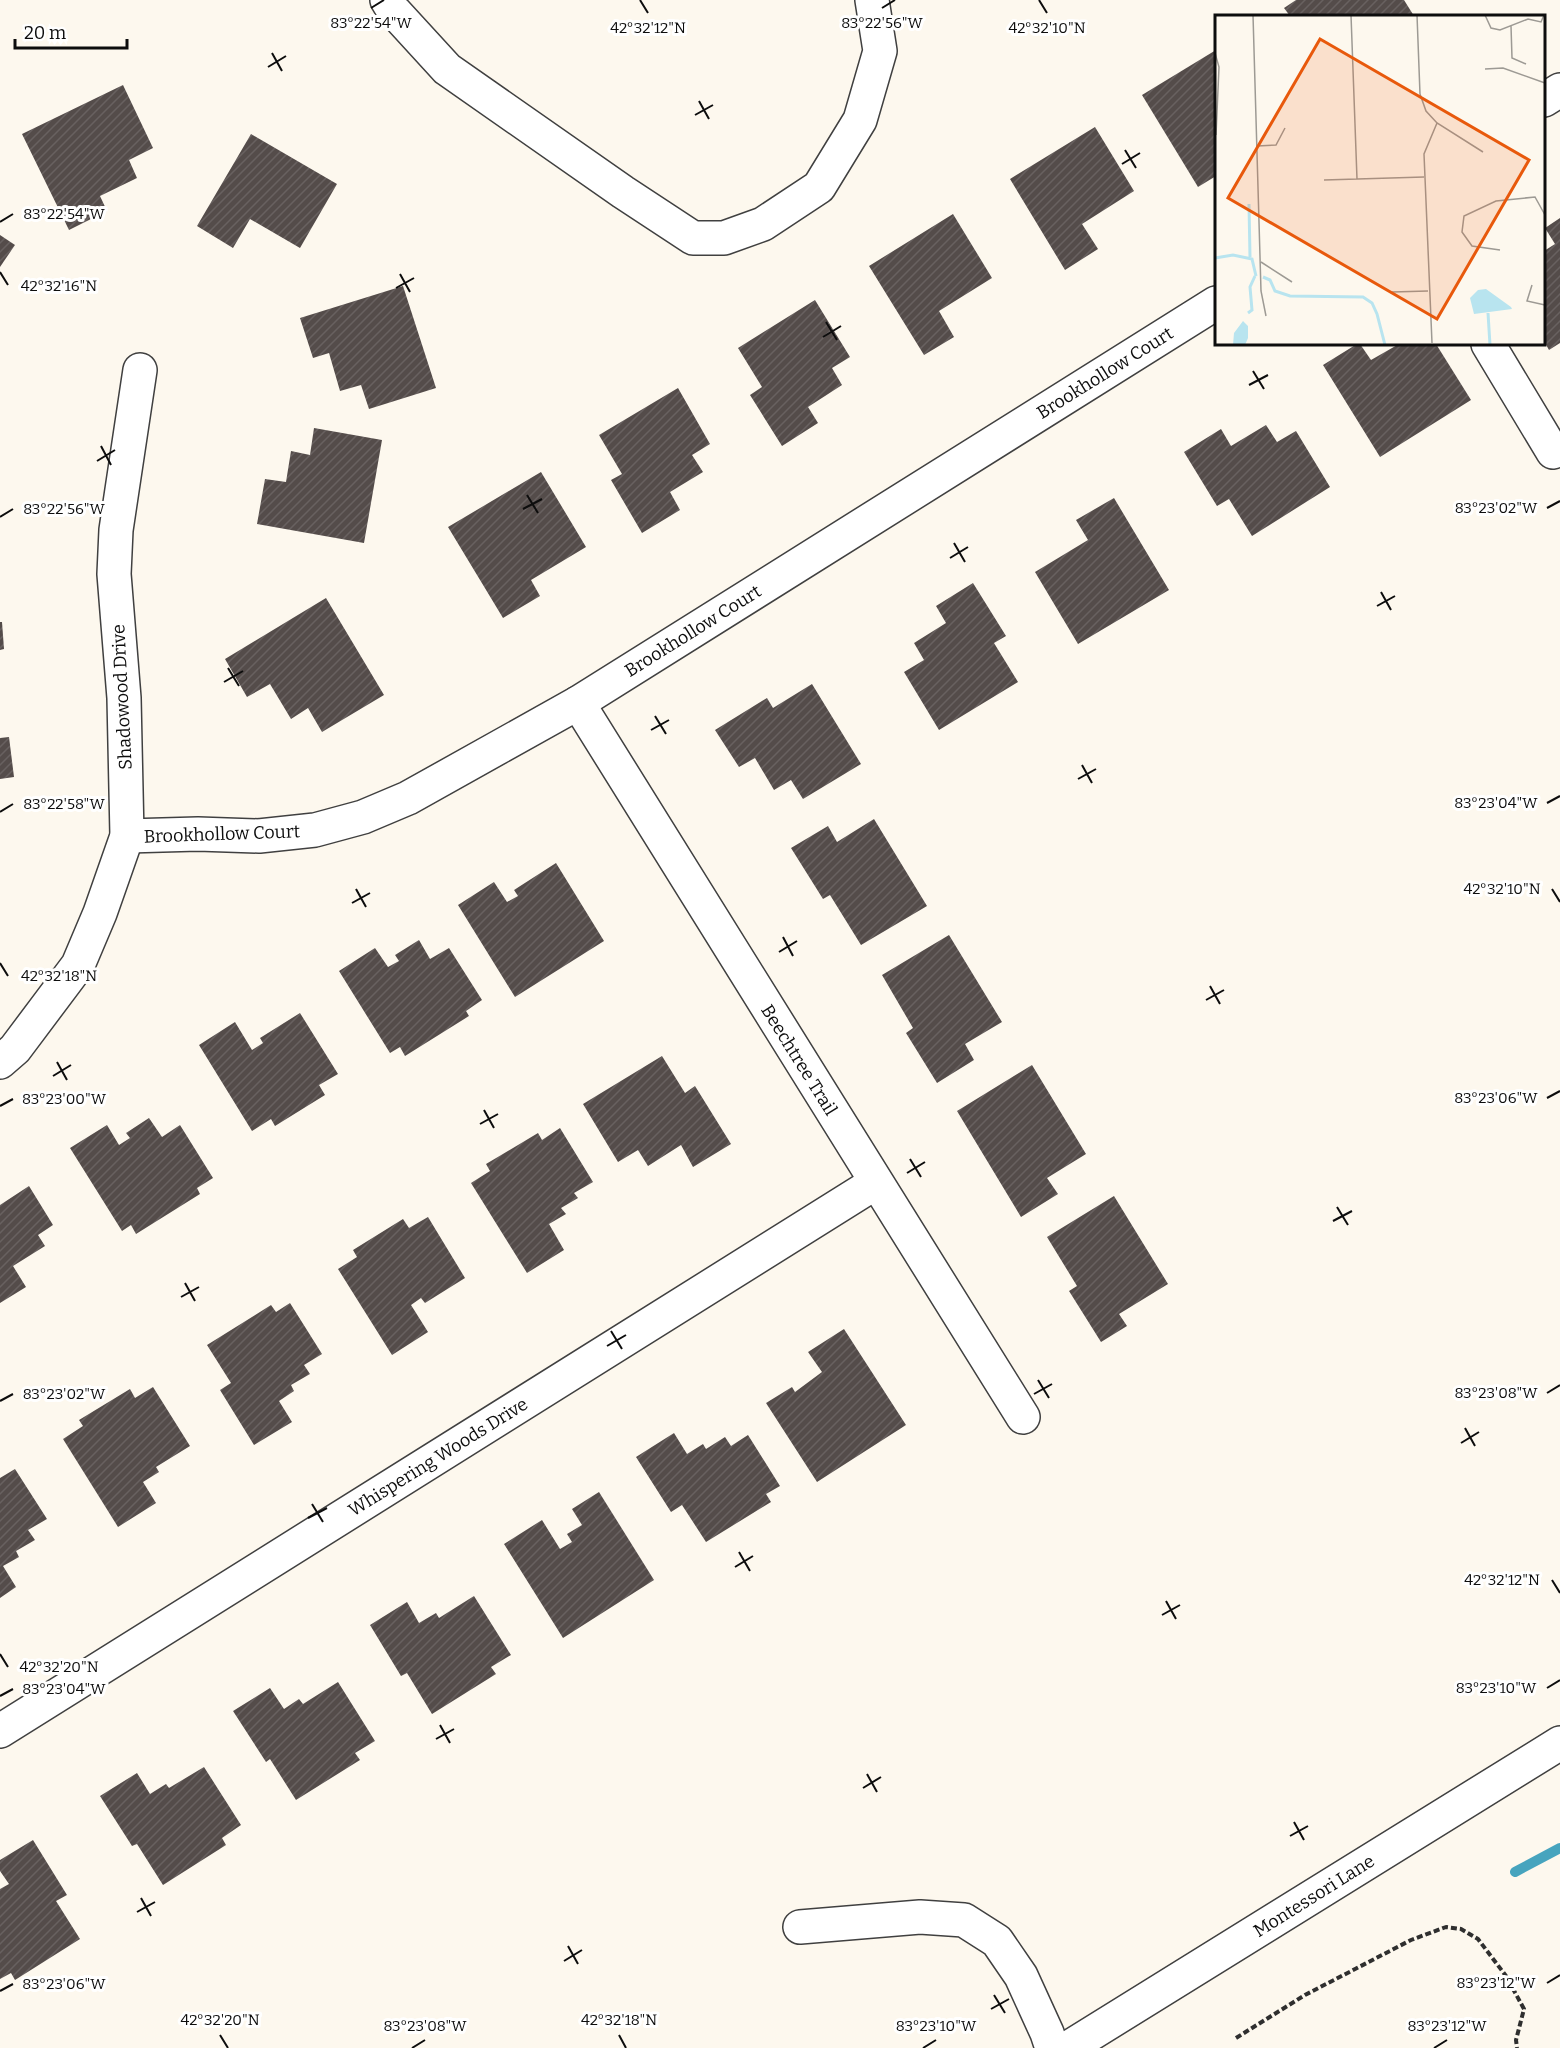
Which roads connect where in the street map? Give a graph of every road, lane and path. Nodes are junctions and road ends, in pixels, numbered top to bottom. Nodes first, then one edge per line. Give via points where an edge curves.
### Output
1 (387, 0) edge
2 (872, 0) edge
3 (1560, 90) edge
4 (1545, 99) edge
5 (1215, 304) edge
6 (1489, 345) edge
7 (140, 370) dead end
8 (1553, 452) dead end
9 (578, 703) junction
10 (127, 836) junction
11 (0, 1062) edge
12 (875, 1183) junction
13 (1023, 1417) dead end
14 (0, 1731) edge
15 (1560, 1743) edge
16 (800, 1927) dead end
17 (1236, 2038) dead end
18 (1052, 2048) edge
19 (1068, 2048) edge
20 (1517, 2048) edge

1 - 2 street via 447,69 693,238 724,238 763,224 819,187 860,120 880,51
3 - 4 street
5 - 9 street, Brookhollow Court
6 - 8 street
7 - 10 street, Shadowood Drive via 116,530 114,574 124,698
9 - 10 street, Brookhollow Court via 408,798 363,817 315,831 259,836
9 - 12 street, Beechtree Trail
10 - 11 street, Shadowood Drive via 78,965 15,1049
12 - 13 street, Beechtree Trail
12 - 14 street, Whispering Woods Drive
15 - 19 street, Montessori Lane
16 - 18 street via 920,1917 964,1920 997,1941 1021,1976
17 - 20 path via 1305,1995 1411,1940 1446,1927 1461,1929 1478,1939 1506,1976 1524,2009

